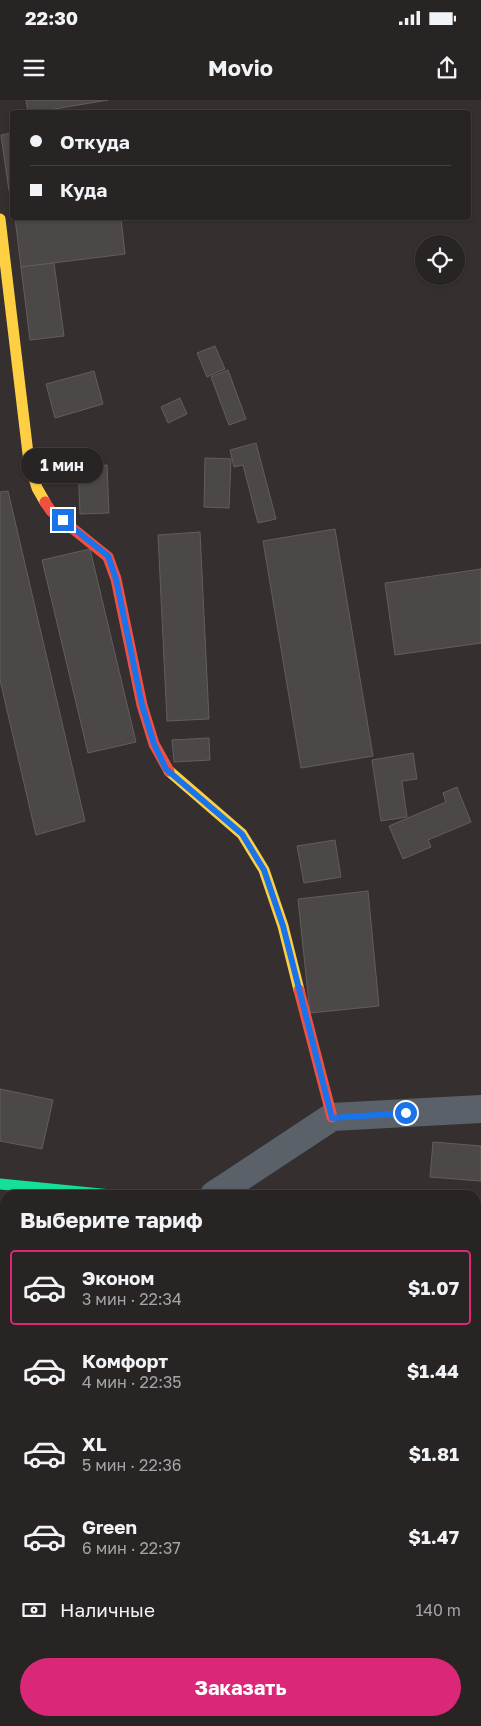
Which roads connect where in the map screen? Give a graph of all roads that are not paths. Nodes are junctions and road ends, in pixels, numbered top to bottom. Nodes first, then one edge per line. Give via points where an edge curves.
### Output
1 (0, 219) edge
2 (481, 1109) edge
3 (332, 1118) junction
4 (0, 1184) edge
5 (61, 1190) edge
6 (222, 1190) edge

1 - 3 street via 29,462 37,488 51,510 108,556 116,579 142,705 166,769 242,834 264,870 283,926
2 - 3 street
3 - 6 street
4 - 5 street

